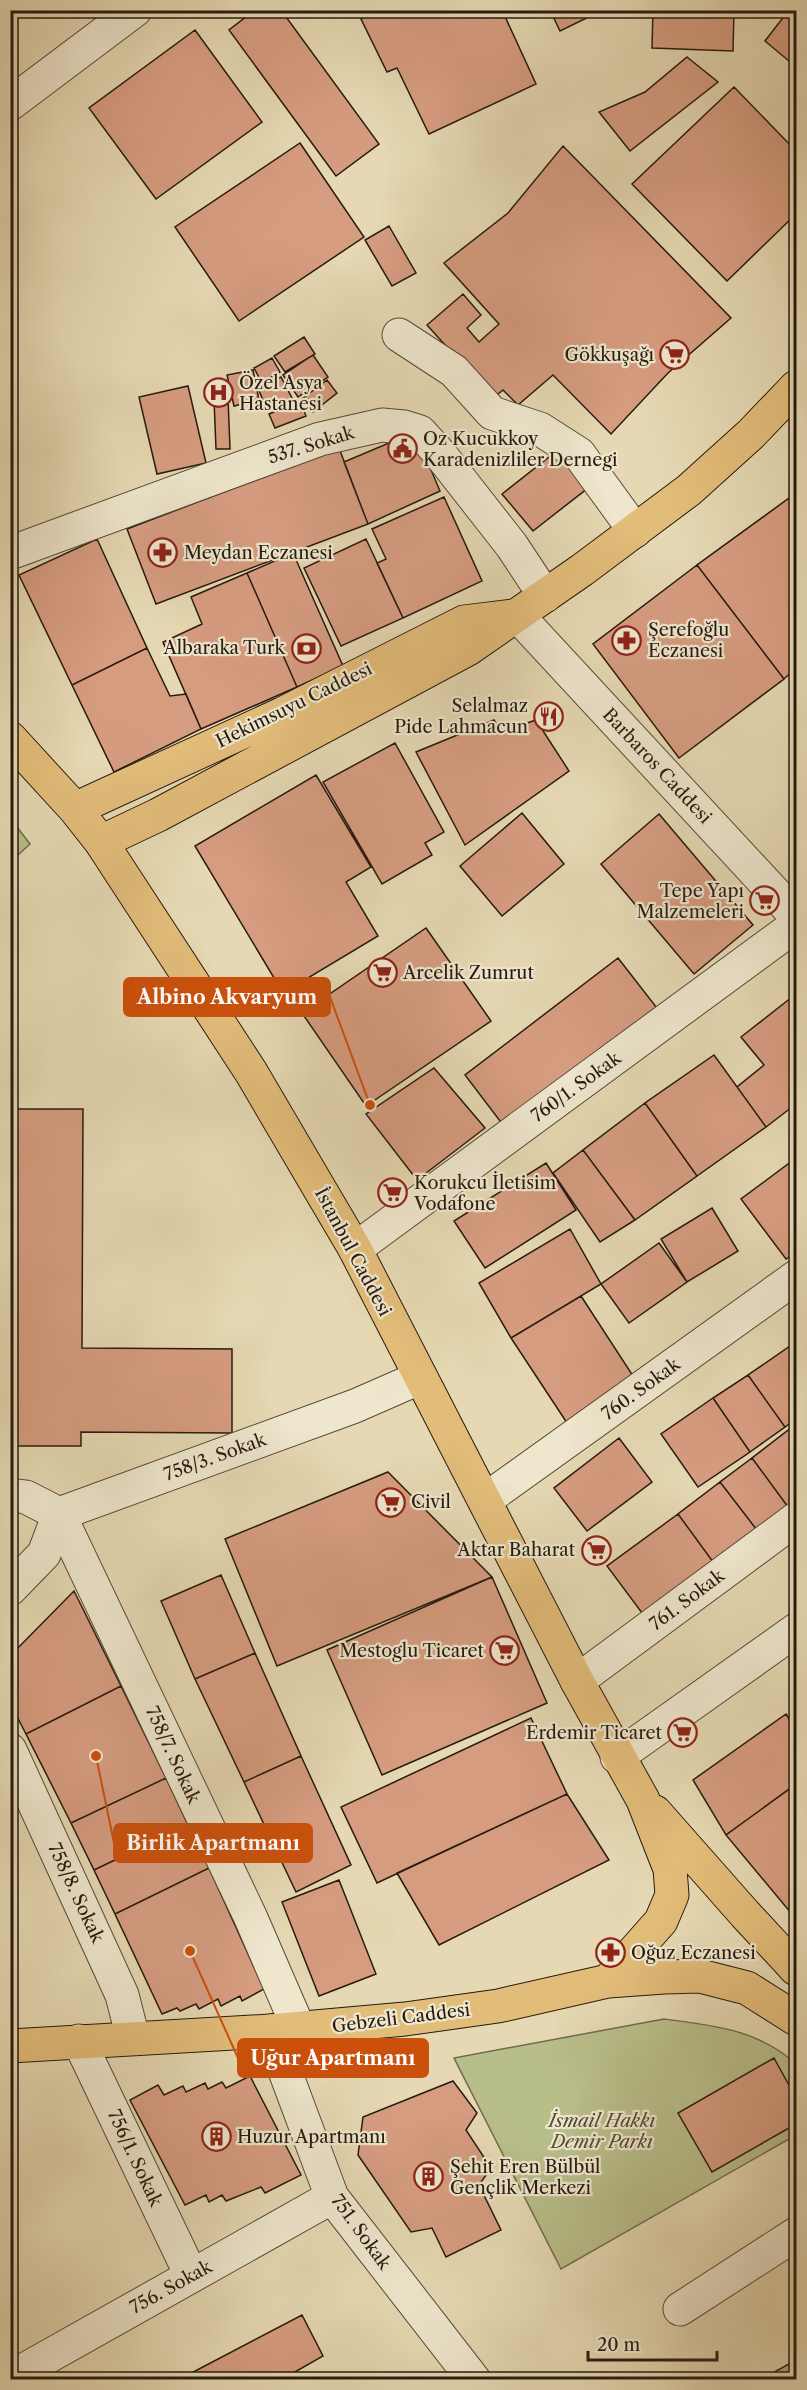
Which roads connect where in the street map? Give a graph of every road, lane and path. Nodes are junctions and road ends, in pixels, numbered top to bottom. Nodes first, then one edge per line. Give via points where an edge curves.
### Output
1 (135, 10) edge
2 (10, 104) edge
3 (399, 335) dead end
4 (796, 387) edge
5 (635, 531) junction
6 (10, 553) edge
7 (544, 596) junction
8 (518, 616) junction
9 (10, 738) edge
10 (75, 809) junction
11 (100, 842) junction
12 (796, 916) edge
13 (796, 925) edge
14 (355, 1249) junction
15 (796, 1277) edge
16 (419, 1378) junction
17 (10, 1495) edge
18 (485, 1500) junction
19 (59, 1515) junction
20 (796, 1519) edge
21 (10, 1589) edge
22 (796, 1630) edge
23 (578, 1681) junction
24 (10, 1750) edge
25 (617, 1757) junction
26 (643, 1800) junction
27 (796, 1968) edge
28 (608, 1981) junction
29 (796, 2019) edge
30 (284, 2030) junction
31 (133, 2038) junction
32 (80, 2041) junction
33 (10, 2046) edge
34 (333, 2198) junction
35 (796, 2234) edge
36 (191, 2275) junction
37 (680, 2309) dead end
38 (10, 2378) edge
39 (474, 2379) edge

1 - 2 street
3 - 5 street via 454,371 492,413 540,429 579,454
4 - 5 main road, Hekimsuyu Caddesi via 751,434
5 - 7 main road, Hekimsuyu Caddesi
6 - 7 street, 537. Sokak via 320,439 382,425 420,432 512,546
7 - 8 main road, Hekimsuyu Caddesi
8 - 10 main road, Hekimsuyu Caddesi via 464,622 282,714
8 - 11 main road, Hekimsuyu Caddesi via 468,649 158,815
8 - 12 street, Barbaros Caddesi
9 - 10 main road, İstanbul Caddesi
10 - 11 main road, İstanbul Caddesi
11 - 14 main road, İstanbul Caddesi via 251,1072
13 - 14 street, 760/1. Sokak
14 - 16 main road, İstanbul Caddesi
15 - 18 street, 760. Sokak
16 - 18 main road, İstanbul Caddesi
16 - 19 street, 758/3. Sokak via 355,1406
17 - 19 street via 26,1497
18 - 23 main road, İstanbul Caddesi
19 - 21 street via 44,1554
19 - 30 street, 758/7. Sokak via 250,1916
20 - 23 street, 761. Sokak
22 - 25 street
23 - 25 main road, İstanbul Caddesi
24 - 31 street, 758/8. Sokak via 122,1995
25 - 26 main road, İstanbul Caddesi
26 - 27 main road
26 - 28 main road via 670,1869 672,1895 660,1921
28 - 29 main road, Gebzeli Caddesi via 700,1976 747,1988
28 - 30 main road, Gebzeli Caddesi via 498,2006
30 - 31 main road, Gebzeli Caddesi
30 - 34 street, 751. Sokak
31 - 32 main road, Gebzeli Caddesi
32 - 33 main road, Gebzeli Caddesi
32 - 36 street, 756/1. Sokak
34 - 36 street, 756. Sokak
34 - 39 street, 751. Sokak
35 - 37 street
36 - 38 street, 756. Sokak

